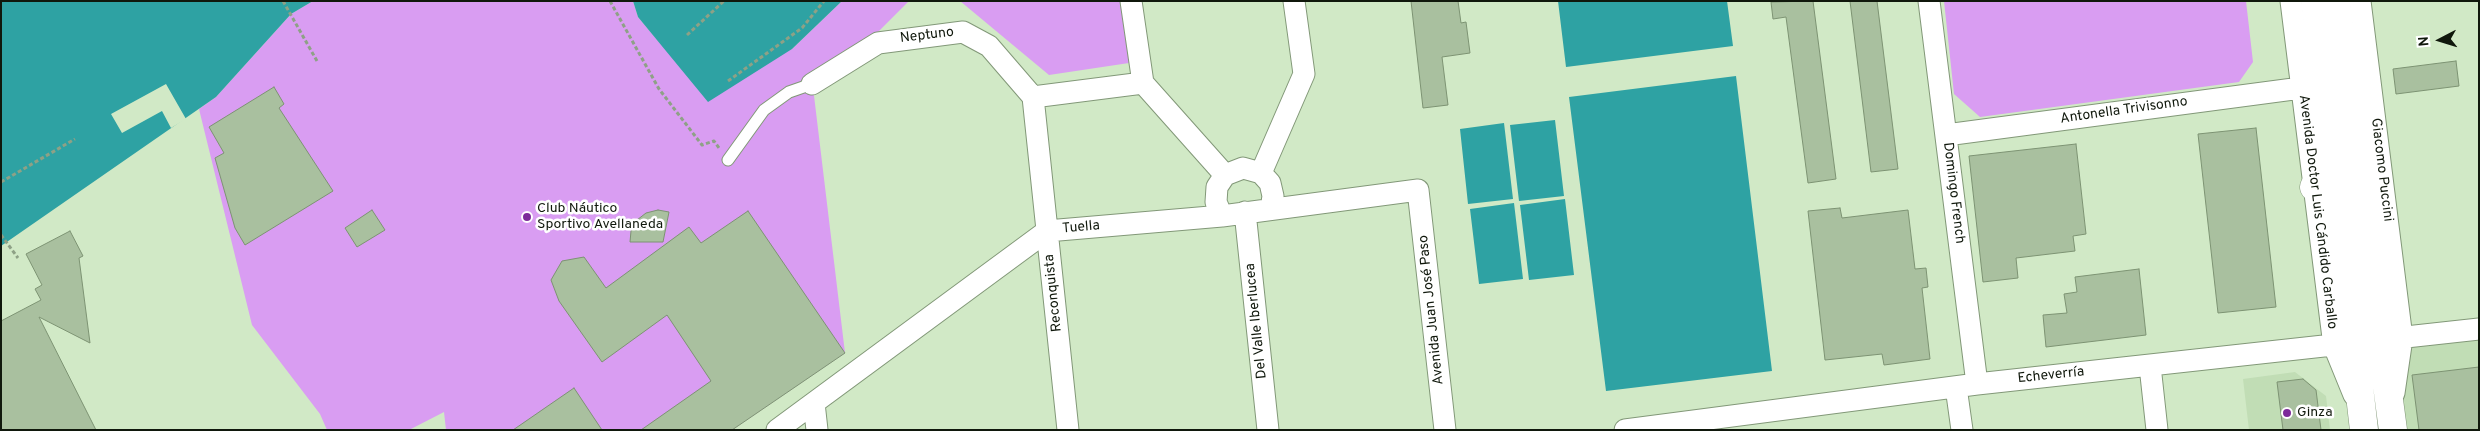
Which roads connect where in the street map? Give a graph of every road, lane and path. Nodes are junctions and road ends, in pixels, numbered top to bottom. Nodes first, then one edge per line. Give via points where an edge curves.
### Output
1 (284, 1) edge
2 (610, 1) edge
3 (724, 1) edge
4 (824, 1) edge
5 (1131, 1) edge
6 (1294, 1) edge
7 (1929, 1) edge
8 (2291, 1) edge
9 (2315, 1) edge
10 (2336, 1) edge
11 (2360, 1) edge
12 (687, 35) dead end
13 (317, 61) dead end
14 (728, 81) dead end
15 (1143, 83) junction
16 (812, 84) joint
17 (2301, 88) junction
18 (1033, 97) junction
19 (1946, 135) junction
20 (75, 139) dead end
21 (2334, 152) junction
22 (728, 160) joint
23 (1261, 174) junction
24 (1225, 175) junction
25 (1, 182) edge
26 (2314, 187) junction
27 (1418, 190) joint
28 (1271, 209) junction
29 (1245, 212) junction
30 (1222, 216) junction
31 (1047, 231) junction
32 (1, 235) edge
33 (18, 258) dead end
34 (2479, 329) edge
35 (2368, 342) junction
36 (2150, 366) junction
37 (1977, 384) junction
38 (1956, 387) junction
39 (814, 403) junction
40 (2392, 422) edge
41 (2364, 424) edge
42 (777, 430) edge
43 (817, 430) edge
44 (1068, 430) edge
45 (1268, 430) edge
46 (1445, 430) edge
47 (1625, 430) edge
48 (1962, 430) edge
49 (2157, 430) edge

1 - 13 path
2 - 22 path via 659,90 702,145 714,141
3 - 12 path
4 - 14 path via 802,28
5 - 15 street
6 - 23 street via 1304,74
7 - 19 street, Domingo French
8 - 17 street, Avenida Doctor Luis Cándido Carballo
9 - 21 main road, Avenida Doctor Luis Cándido Carballo
10 - 35 main road, Avenida Doctor Luis Cándido Carballo
11 - 35 street, Giacomo Puccini
15 - 18 street
15 - 24 street
16 - 18 street, Neptuno via 878,43 963,32 989,46
16 - 22 lane, Neptuno via 789,92 764,110
17 - 19 street, Antonella Trivisonno
17 - 26 street, Avenida Doctor Luis Cándido Carballo
18 - 31 street, Reconquista
19 - 37 street, Domingo French
20 - 25 path
21 - 26 main road
21 - 35 main road, Avenida Doctor Luis Cándido Carballo
23 - 24 street via 1243,168
23 - 28 street via 1270,183
24 - 30 street via 1217,187 1216,202
26 - 35 street, Avenida Doctor Luis Cándido Carballo
27 - 28 street, Tuella
27 - 46 street, Avenida Juan José Paso
28 - 29 street, Tuella
29 - 30 street, Tuella
29 - 45 street, Del Valle Iberlucea
30 - 31 street, Tuella
31 - 39 street, Tuella
31 - 44 street, Reconquista
32 - 33 path
34 - 35 street, Echeverría
35 - 36 street, Echeverría
35 - 40 main road, Avenida Doctor Luis Cándido Carballo
35 - 41 main road, Avenida Doctor Luis Cándido Carballo
36 - 37 street, Echeverría
36 - 49 street
37 - 38 street, Echeverría
38 - 47 street, Echeverría
38 - 48 street
39 - 42 street, Tuella
39 - 43 street

